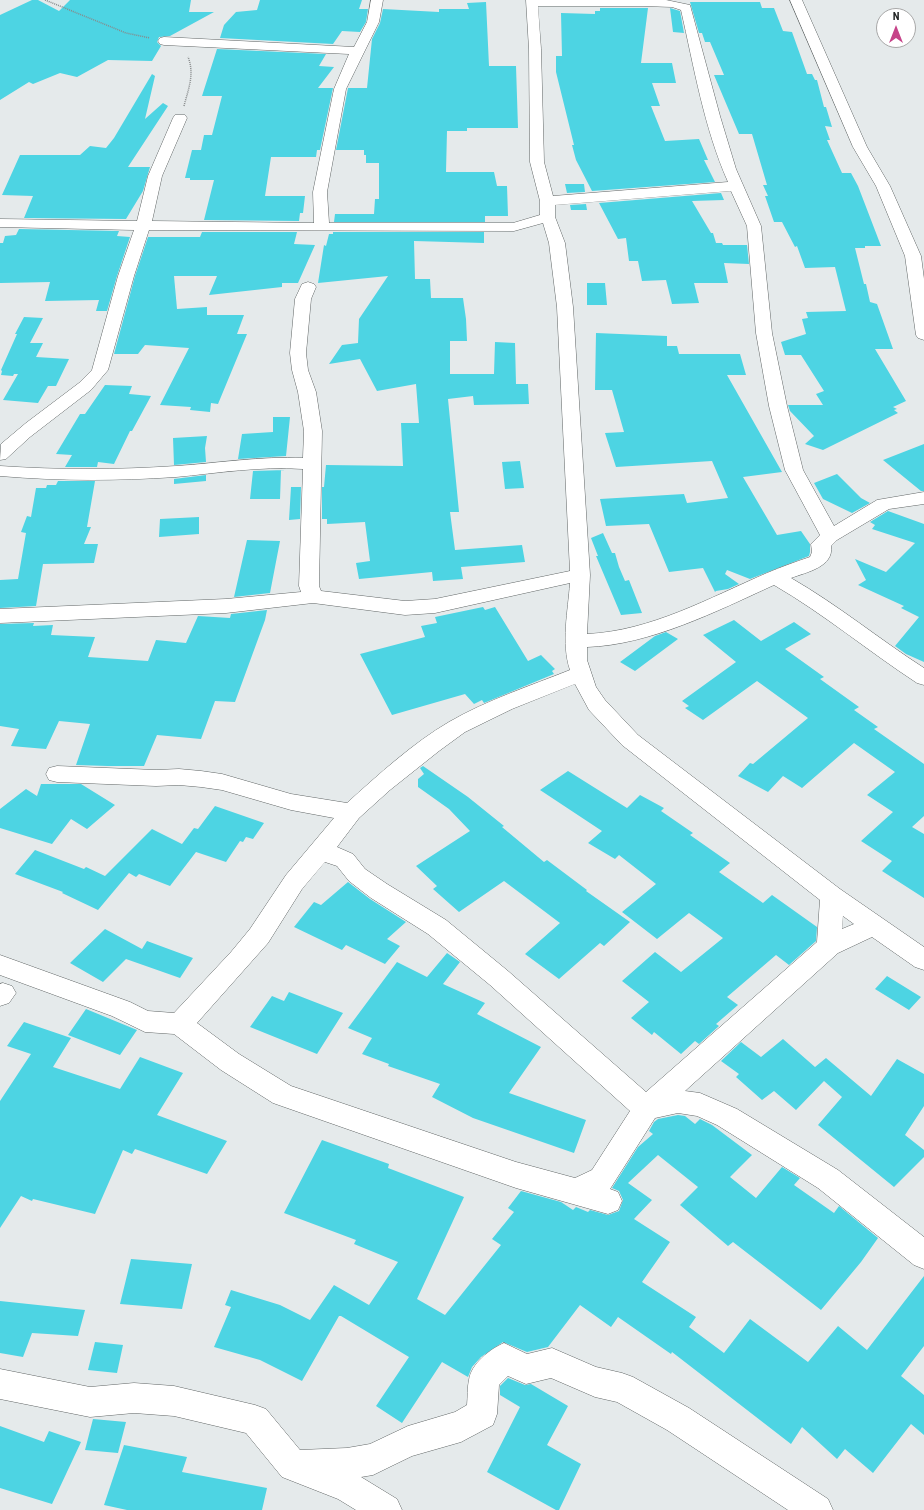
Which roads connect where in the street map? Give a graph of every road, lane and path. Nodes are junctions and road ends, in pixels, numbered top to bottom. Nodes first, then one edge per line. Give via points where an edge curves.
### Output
1 (45, 0) edge
2 (378, 0) edge
3 (796, 0) edge
4 (532, 1) edge
5 (164, 41) junction
6 (340, 89) junction
7 (180, 118) joint
8 (736, 186) junction
9 (548, 209) junction
10 (0, 223) edge
11 (143, 226) junction
12 (322, 227) junction
13 (514, 227) junction
14 (545, 238) junction
15 (308, 287) dead end
16 (924, 335) edge
17 (0, 455) edge
18 (313, 464) junction
19 (0, 471) edge
20 (924, 498) edge
21 (830, 536) junction
22 (580, 575) junction
23 (775, 577) junction
24 (313, 597) junction
25 (0, 616) edge
26 (576, 641) junction
27 (581, 674) junction
28 (924, 678) edge
29 (57, 774) dead end
30 (351, 812) junction
31 (320, 851) junction
32 (832, 896) junction
33 (874, 925) junction
34 (829, 946) junction
35 (924, 960) edge
36 (0, 965) edge
37 (180, 1024) junction
38 (646, 1109) junction
39 (576, 1191) junction
40 (608, 1201) dead end
41 (924, 1255) edge
42 (0, 1384) edge
43 (292, 1466) junction
44 (386, 1510) edge
45 (817, 1510) edge

1 - 5 path via 126,33
2 - 6 street via 373,22
3 - 16 street via 860,147 883,186 913,256
4 - 8 street via 643,2 673,4 686,8 713,116
4 - 9 street via 537,162
5 - 6 street via 357,51
5 - 7 path via 188,56 192,64
6 - 12 street via 320,192
7 - 11 street via 155,176
8 - 9 street
8 - 21 street via 754,226 764,333 794,470
9 - 13 street
9 - 14 street
10 - 11 street
11 - 12 street
11 - 17 street via 100,370 95,378 18,437
12 - 13 street
13 - 14 street
14 - 22 street via 565,307
15 - 18 street via 303,299 298,353 314,431
18 - 19 street via 272,462 178,471 55,475
18 - 24 street via 309,586
20 - 21 street via 884,504
21 - 23 street via 821,544 822,552 817,561
22 - 24 street via 435,606 405,608
22 - 26 street
23 - 26 street via 701,611 624,637
23 - 28 street via 811,598
24 - 25 street via 226,606
26 - 27 street
27 - 30 street via 504,704 457,727
27 - 32 street via 597,705 630,740
29 - 30 street via 200,779 222,782 291,802
30 - 31 street
31 - 37 street via 294,882 259,936
31 - 38 street via 344,860 357,875 379,891 437,927 499,978
32 - 33 street
32 - 34 street
33 - 34 street
33 - 35 street
34 - 38 street
36 - 37 street via 121,1009 145,1021
37 - 39 street via 230,1062 282,1096 516,1175
38 - 39 street via 602,1179
38 - 41 street via 678,1101 700,1105 726,1117 828,1179
39 - 40 street
42 - 43 street via 90,1402 134,1398 174,1401 255,1420
43 - 44 street via 348,1487
43 - 45 street via 346,1464 373,1459 408,1442 461,1426 482,1414 484,1379 504,1358 526,1369 552,1363 595,1382 622,1388 678,1420

